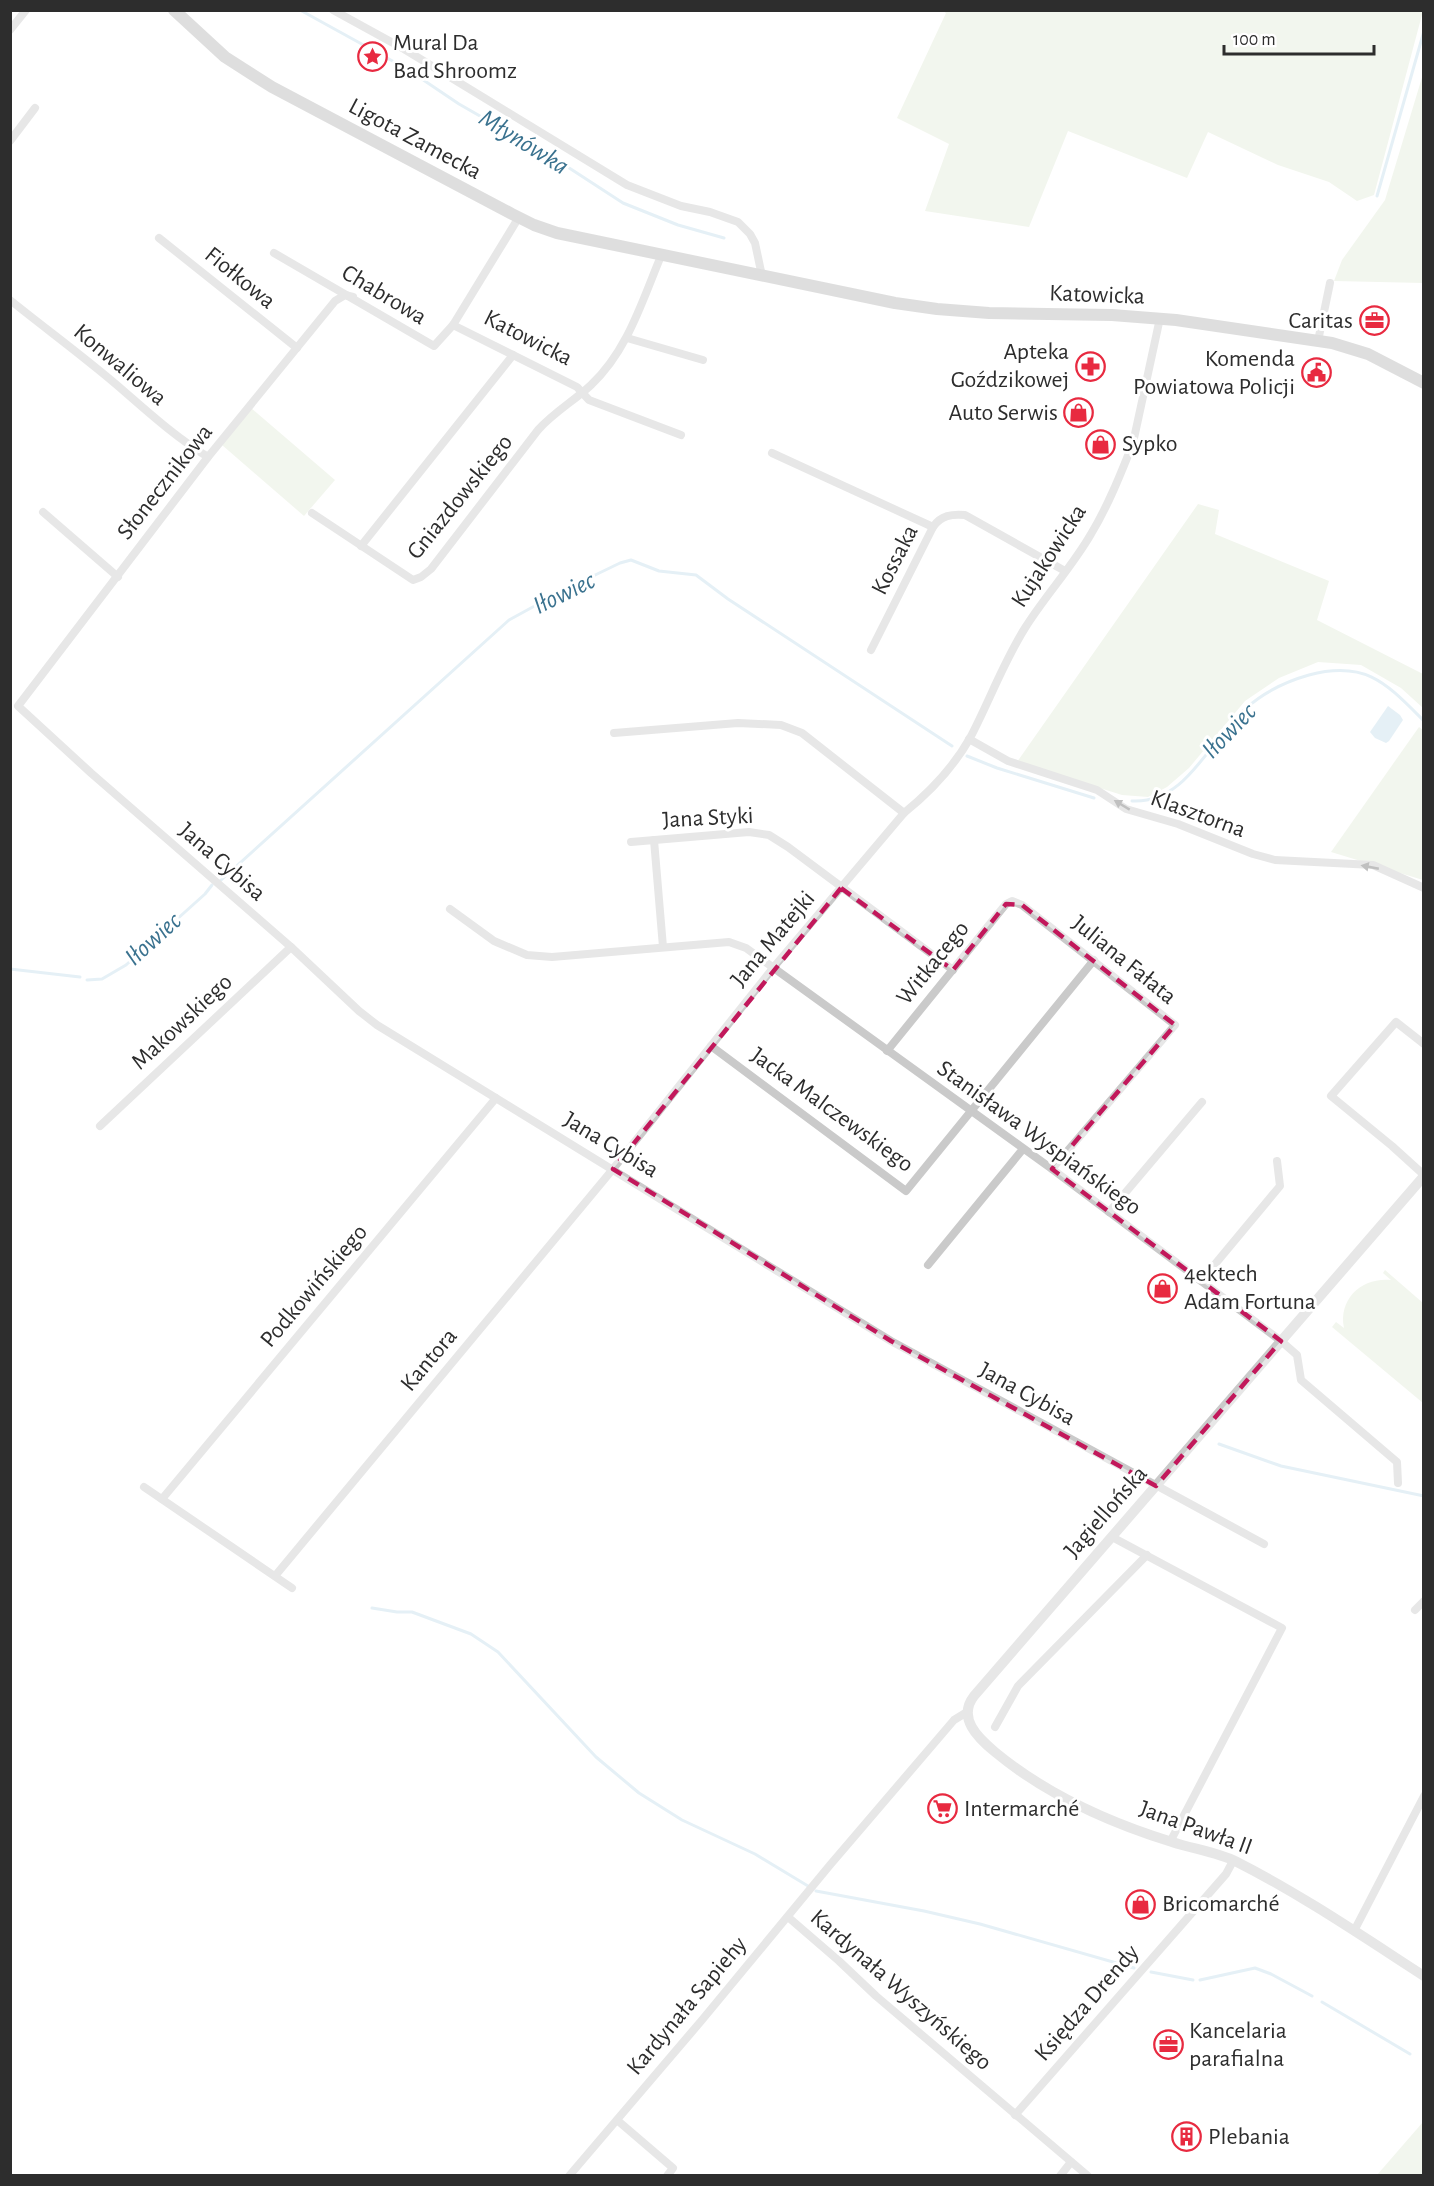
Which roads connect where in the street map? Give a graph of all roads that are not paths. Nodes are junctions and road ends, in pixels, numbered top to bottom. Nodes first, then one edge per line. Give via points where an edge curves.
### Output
1 (26, 10) edge
2 (174, 10) edge
3 (333, 10) edge
4 (10, 30) edge
5 (35, 108) dead end
6 (10, 141) edge
7 (519, 217) junction
8 (159, 238) dead end
9 (274, 253) dead end
10 (660, 256) junction
11 (762, 276) junction
12 (1330, 283) dead end
13 (353, 297) junction
14 (10, 300) edge
15 (1160, 318) junction
16 (453, 325) junction
17 (627, 338) junction
18 (1318, 341) junction
19 (297, 348) junction
20 (513, 355) junction
21 (703, 360) dead end
22 (1424, 383) edge
23 (582, 392) junction
24 (681, 435) dead end
25 (772, 453) dead end
26 (207, 458) junction
27 (43, 512) dead end
28 (312, 513) dead end
29 (933, 527) junction
30 (361, 546) junction
31 (1065, 571) junction
32 (118, 577) junction
33 (871, 651) dead end
34 (18, 706) joint
35 (614, 733) dead end
36 (969, 739) junction
37 (904, 813) junction
38 (654, 840) junction
39 (631, 842) dead end
40 (841, 888) junction
41 (1424, 888) edge
42 (1012, 901) joint
43 (450, 909) dead end
44 (291, 947) junction
45 (663, 947) junction
46 (1094, 960) junction
47 (773, 968) junction
48 (953, 970) junction
49 (1424, 1044) edge
50 (711, 1046) junction
51 (887, 1051) junction
52 (496, 1098) junction
53 (1202, 1102) dead end
54 (970, 1112) junction
55 (100, 1126) dead end
56 (1023, 1149) junction
57 (1277, 1161) dead end
58 (613, 1169) junction
59 (1052, 1169) junction
60 (1424, 1175) edge
61 (1109, 1212) junction
62 (928, 1265) dead end
63 (1201, 1281) junction
64 (1281, 1341) junction
65 (1398, 1483) dead end
66 (1156, 1486) junction
67 (144, 1487) dead end
68 (162, 1499) junction
69 (1112, 1537) junction
70 (1264, 1544) dead end
71 (1147, 1556) junction
72 (274, 1576) junction
73 (292, 1588) dead end
74 (1424, 1601) edge
75 (1415, 1610) dead end
76 (967, 1712) junction
77 (995, 1727) dead end
78 (1424, 1796) edge
79 (1170, 1842) junction
80 (1233, 1861) junction
81 (788, 1917) junction
82 (1354, 1931) junction
83 (1424, 1976) edge
84 (1015, 2115) junction
85 (617, 2120) junction
86 (1071, 2162) junction
87 (568, 2175) edge
88 (667, 2175) edge
89 (1060, 2175) edge
90 (1088, 2175) edge

1 - 4 street
2 - 7 main road, Ligota Zamecka via 225,57 272,87
3 - 11 street via 627,185 738,222 756,243
5 - 6 street
7 - 10 main road, Ligota Zamecka via 557,233
7 - 16 street, Chabrowa
8 - 19 street, Fiołkowa
9 - 13 street, Chabrowa
10 - 11 main road, Katowicka
10 - 17 street, Katowicka
11 - 15 main road, Katowicka via 937,309
12 - 18 street
13 - 16 street, Chabrowa via 434,346
13 - 19 street, Słonecznikowa via 335,301
14 - 26 street, Konwaliowa
15 - 18 main road, Katowicka
15 - 31 street, Kujakowicka via 1133,443 1091,534
16 - 20 street, Katowicka
17 - 21 street
17 - 23 street, Katowicka
18 - 22 main road, Katowicka via 1368,354
19 - 26 street, Słonecznikowa
20 - 23 street, Katowicka
20 - 30 street, Gniazdowskiego
23 - 24 street, Katowicka via 589,400
23 - 30 street, Gniazdowskiego via 538,430 421,578 413,580
25 - 29 street
26 - 32 street, Słonecznikowa
27 - 32 street
28 - 30 street, Gniazdowskiego
29 - 31 street, Kossaka via 951,514 965,515
29 - 33 street, Kossaka
31 - 36 street, Kujakowicka via 1025,628
32 - 34 street, Słonecznikowa
34 - 44 street, Jana Cybisa
35 - 37 street via 738,723 781,725 802,733
36 - 37 street, Jana Matejki via 928,794
41 -> 36 street, Klasztorna via 1373,866 1275,860 1253,854 1178,824 1126,809 1097,790 1008,761
37 - 40 street, Jana Matejki
38 - 39 street, Jana Styki
38 - 40 street, Jana Styki via 749,832 769,835
38 - 45 street
40 - 47 street, Jana Matejki
40 - 48 street, Jana Styki
42 - 46 street, Juliana Fałata
42 - 48 street, Witkacego
43 - 45 street, Stanisława Wyspiańskiego via 494,941 527,955 552,957
44 - 52 street, Jana Cybisa via 377,1025
44 - 55 street, Makowskiego
45 - 47 street, Stanisława Wyspiańskiego via 729,942 746,948
46 - 54 street
46 - 59 street, Juliana Fałata via 1175,1025
47 - 50 street, Jana Matejki
47 - 51 street, Stanisława Wyspiańskiego
48 - 51 street, Witkacego
49 - 60 street via 1396,1022 1331,1096
50 - 54 street, Jacka Malczewskiego via 906,1191
50 - 58 street, Jana Matejki
51 - 54 street, Stanisława Wyspiańskiego
52 - 58 street, Jana Cybisa
52 - 68 street, Podkowińskiego
53 - 61 street
54 - 56 street, Stanisława Wyspiańskiego
56 - 59 street, Stanisława Wyspiańskiego
56 - 62 street
57 - 63 street via 1280,1186
58 - 66 street, Jana Cybisa via 891,1341
58 - 72 street, Kantora
59 - 61 street, Stanisława Wyspiańskiego
60 - 64 street, Jagiellońska
61 - 63 street, Stanisława Wyspiańskiego
63 - 64 street, Stanisława Wyspiańskiego
64 - 65 street via 1297,1355 1301,1380 1397,1462
64 - 66 street, Jagiellońska
66 - 69 street, Jagiellońska
66 - 70 street, Jana Cybisa
67 - 68 street
68 - 72 street
69 - 71 street
69 - 76 street, Jagiellońska via 974,1696
71 - 77 street via 1018,1686
71 - 79 street via 1282,1629
72 - 73 street
74 - 75 street
76 - 79 street, Jana Pawła II via 969,1725 978,1738 1041,1786 1077,1805
76 - 81 street, Kardynała Wyszyńskiego via 954,1720
78 - 82 street
79 - 80 street, Jana Pawła II
80 - 82 street, Jana Pawła II via 1279,1884
80 - 84 street, Księdza Drendy via 1226,1874
81 - 84 street, Kardynała Wyszyńskiego
81 - 85 street, Kardynała Sapiehy
82 - 83 street, Jana Pawła II
84 - 86 street, Kardynała Wyszyńskiego
85 - 87 street, Kardynała Sapiehy
85 - 88 street via 673,2168
86 - 89 street
86 - 90 street, Kardynała Wyszyńskiego

